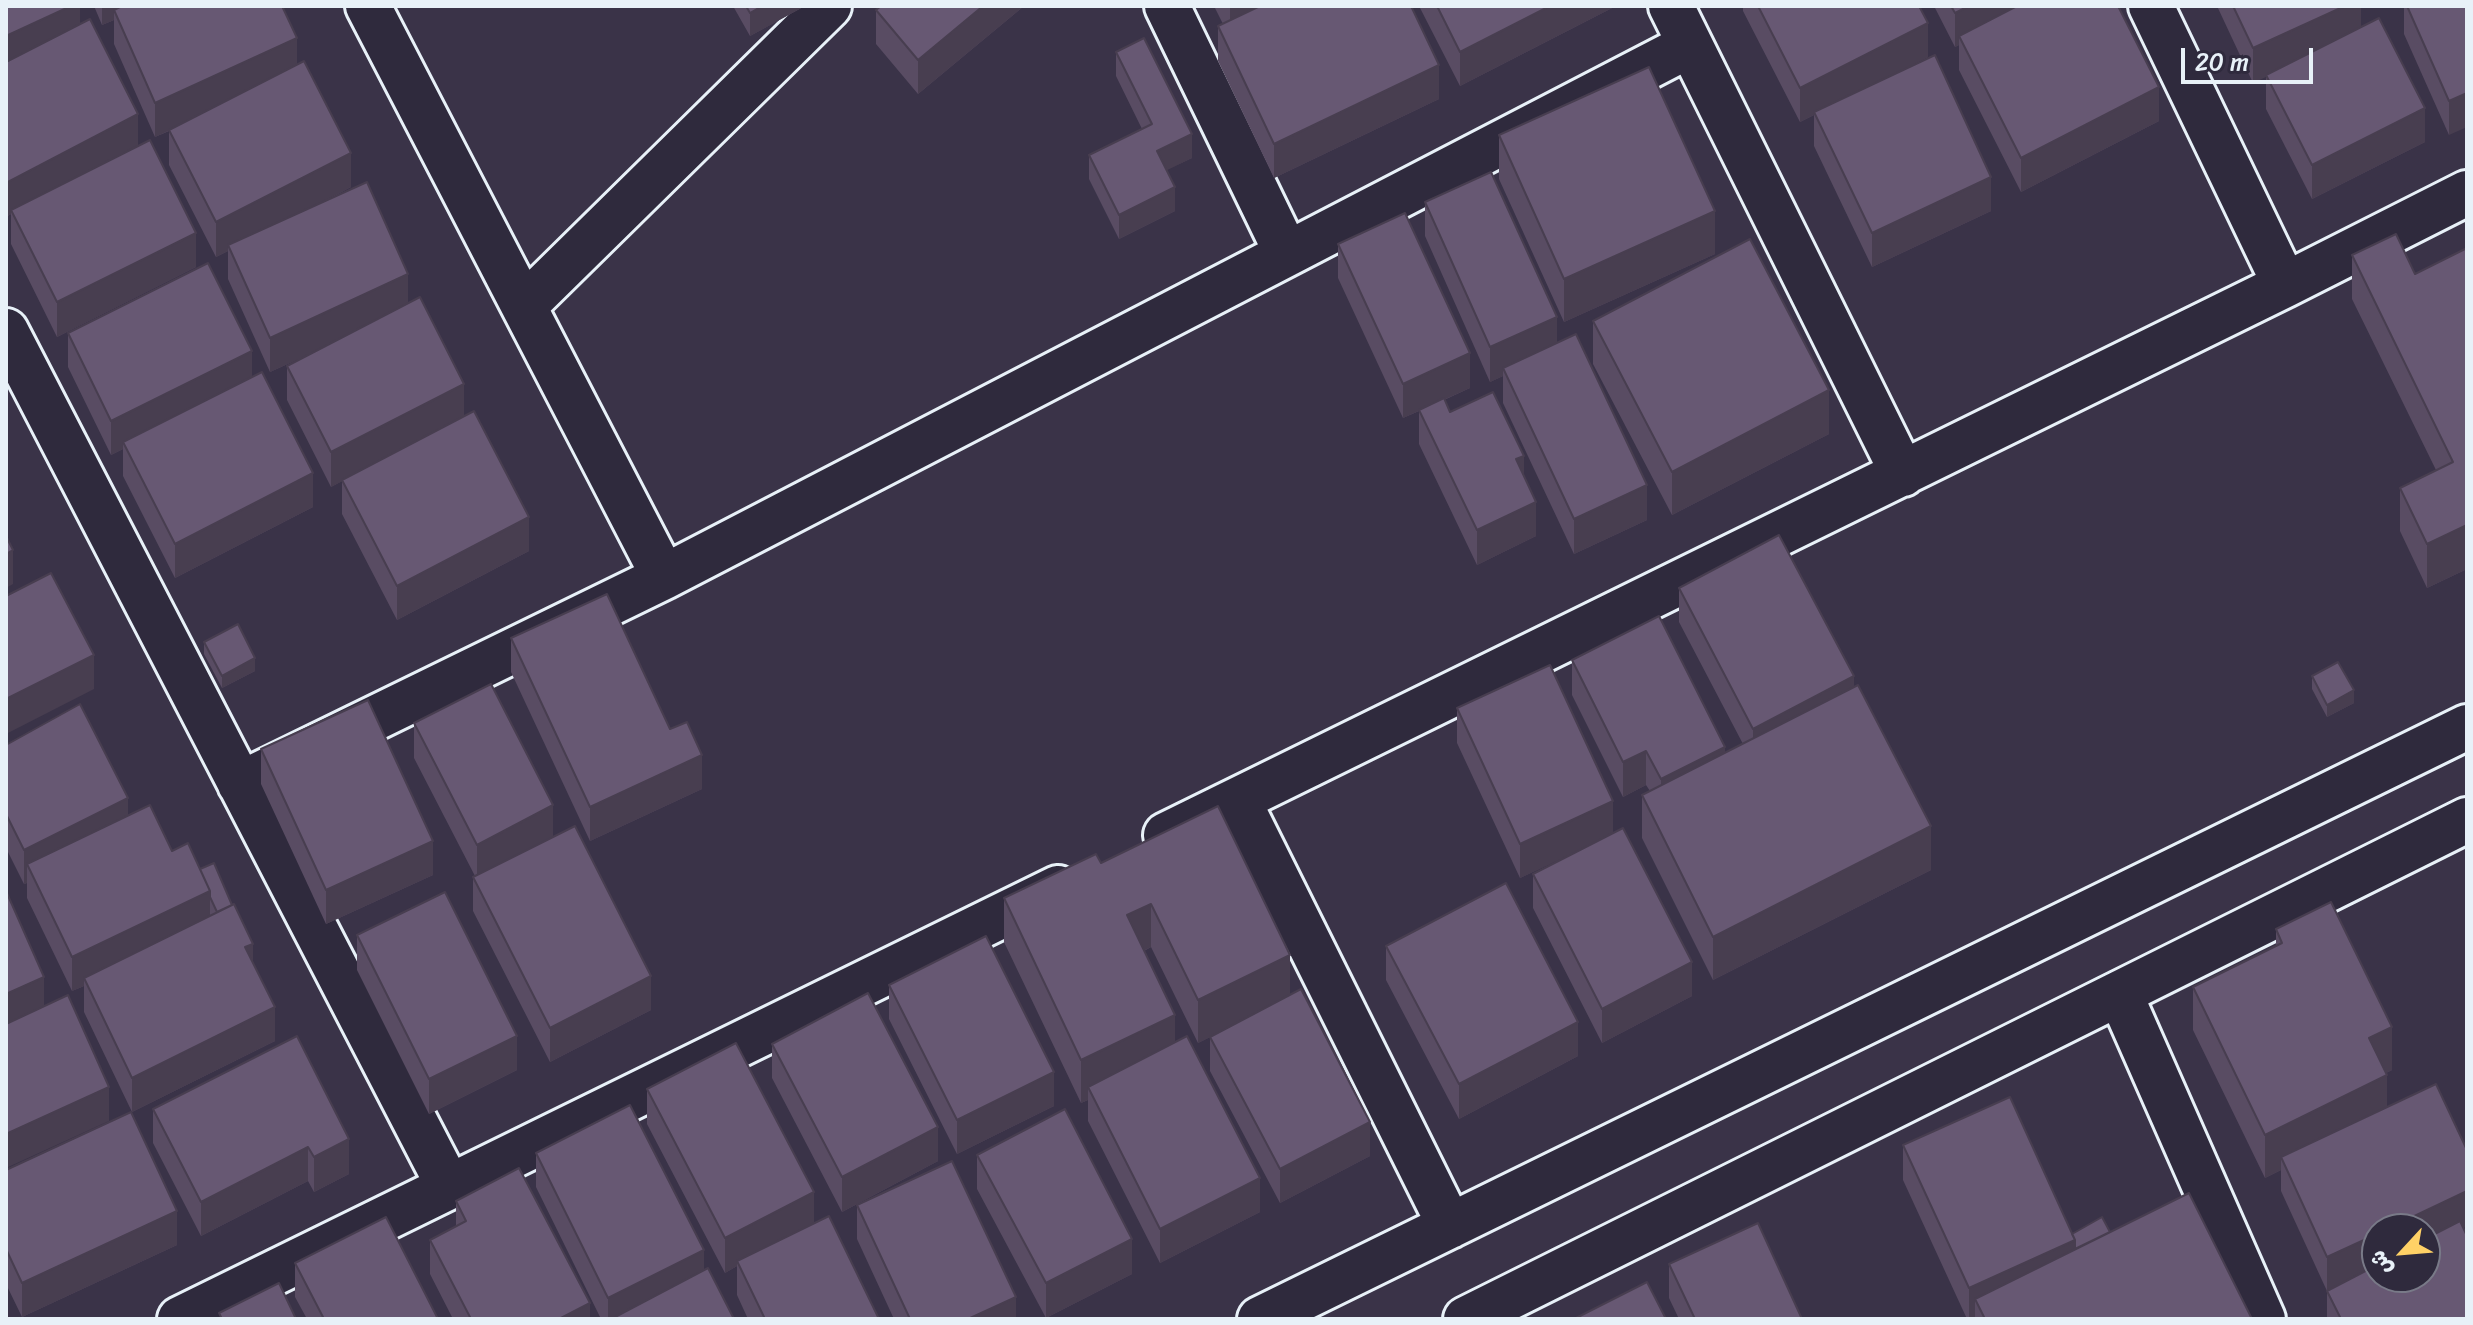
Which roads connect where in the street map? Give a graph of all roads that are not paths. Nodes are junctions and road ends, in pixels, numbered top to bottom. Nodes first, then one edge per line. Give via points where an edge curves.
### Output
1 (368, 6) edge
2 (829, 6) edge
3 (1167, 6) edge
4 (1671, 6) edge
5 (2151, 6) edge
6 (1690, 45) junction
7 (2467, 193) edge
8 (1287, 254) junction
9 (2285, 285) junction
10 (524, 306) junction
11 (6, 331) edge
12 (1903, 474) junction
13 (664, 577) junction
14 (2467, 727) edge
15 (240, 784) junction
16 (1238, 800) junction
17 (2467, 820) edge
18 (1137, 849) edge
19 (1094, 870) edge
20 (2120, 994) junction
21 (449, 1187) junction
22 (1450, 1226) junction
23 (180, 1319) edge
24 (1260, 1319) edge
25 (1466, 1319) edge
26 (2263, 1319) edge

1 - 10 street
2 - 10 street
3 - 8 street
4 - 6 street
5 - 9 street
6 - 8 street
6 - 12 street
7 - 9 street
8 - 13 street
9 - 12 street
10 - 13 street
11 - 15 street
12 - 16 street
13 - 15 street
14 - 22 street
15 - 21 street
16 - 18 street
16 - 22 street
17 - 20 street
19 - 21 street
20 - 25 street
20 - 26 street
21 - 23 street
22 - 24 street

